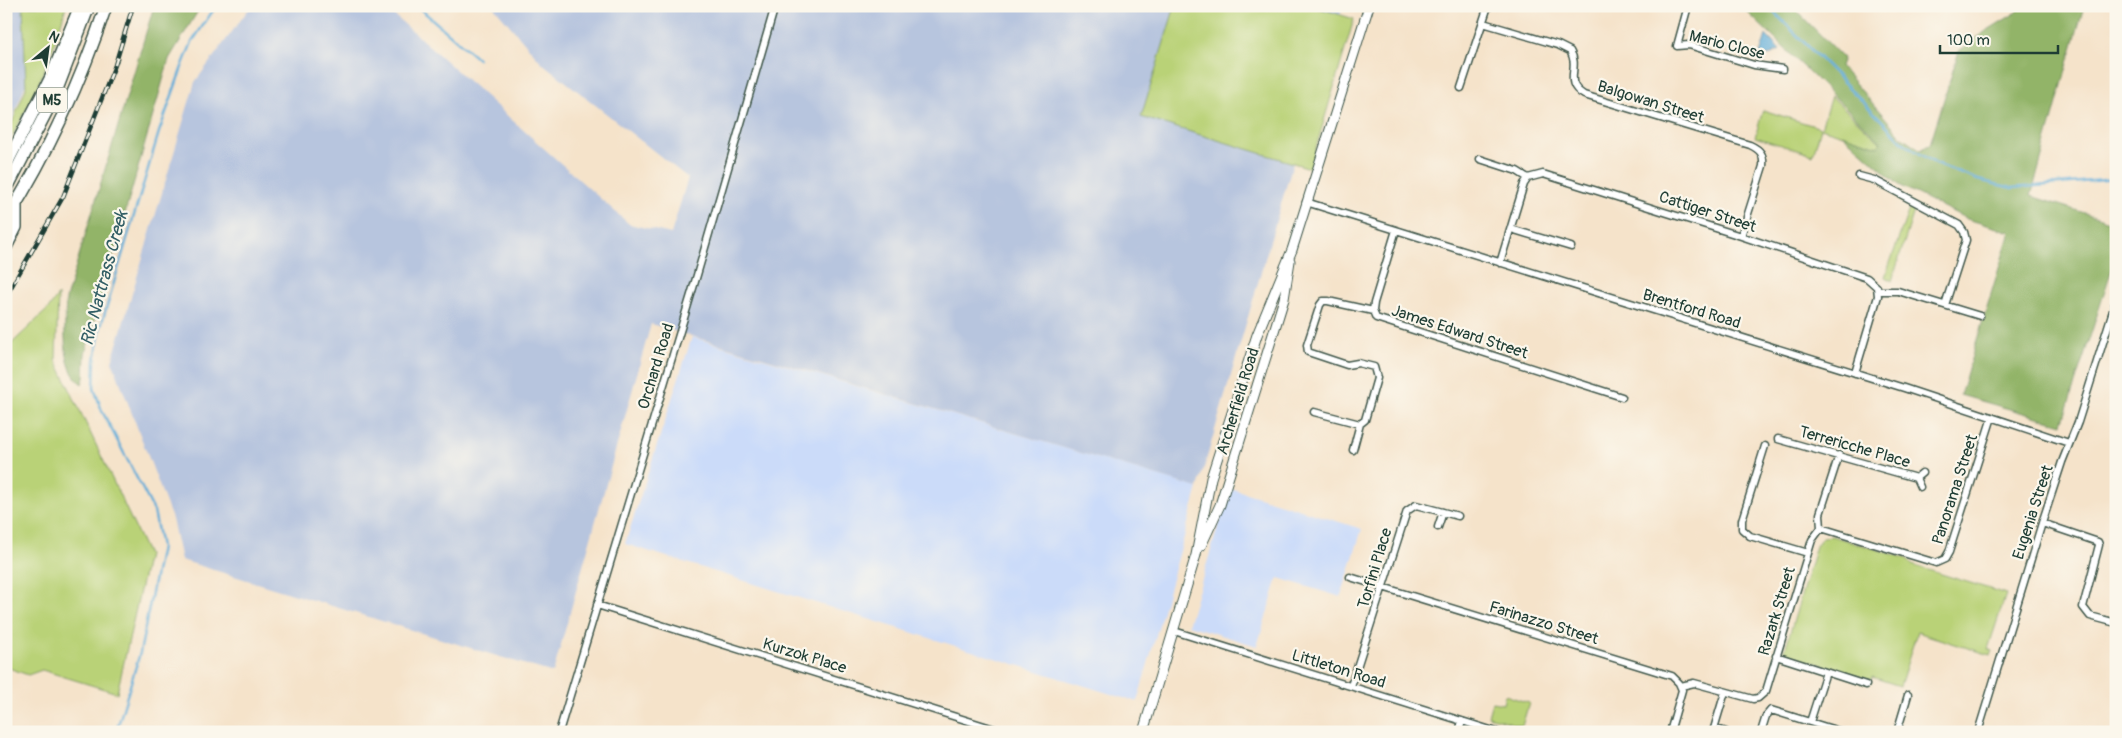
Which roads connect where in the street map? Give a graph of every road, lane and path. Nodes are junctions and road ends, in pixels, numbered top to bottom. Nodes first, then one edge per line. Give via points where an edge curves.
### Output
1 (80, 6) edge
2 (89, 6) edge
3 (106, 6) edge
4 (775, 6) edge
5 (1369, 6) edge
6 (1488, 6) edge
7 (1688, 6) edge
8 (1482, 23) junction
9 (1783, 69) dead end
10 (1461, 88) dead end
11 (1480, 159) dead end
12 (6, 165) edge
13 (1859, 176) dead end
14 (1528, 178) junction
15 (6, 190) edge
16 (1306, 202) junction
17 (16, 205) junction
18 (6, 220) edge
19 (1511, 229) junction
20 (1396, 230) junction
21 (1741, 236) junction
22 (6, 247) edge
23 (1571, 248) dead end
24 (1292, 250) junction
25 (1500, 263) junction
26 (1878, 291) junction
27 (2116, 301) edge
28 (1945, 305) junction
29 (1373, 311) junction
30 (1980, 316) dead end
31 (1855, 373) junction
32 (1622, 397) dead end
33 (1314, 412) dead end
34 (1992, 416) junction
35 (1360, 424) junction
36 (1778, 439) dead end
37 (2069, 444) junction
38 (1765, 446) dead end
39 (1353, 450) dead end
40 (1839, 455) junction
41 (1922, 473) dead end
42 (1916, 478) junction
43 (1920, 487) dead end
44 (1442, 512) junction
45 (1458, 516) dead end
46 (2042, 522) junction
47 (1438, 527) dead end
48 (1821, 528) junction
49 (1808, 553) junction
50 (1196, 555) junction
51 (1350, 577) dead end
52 (1382, 587) junction
53 (597, 605) junction
54 (2116, 623) edge
55 (1174, 631) junction
56 (1776, 656) junction
57 (1826, 672) junction
58 (1866, 685) dead end
59 (1351, 686) junction
60 (1681, 686) junction
61 (1725, 692) junction
62 (1908, 695) dead end
63 (1462, 721) junction
64 (1810, 722) junction
65 (1713, 730) edge
66 (1829, 730) edge
67 (559, 732) edge
68 (1004, 732) edge
69 (1143, 732) edge
70 (1459, 732) edge
71 (1497, 732) edge
72 (1670, 732) edge
73 (1726, 732) edge
74 (1761, 732) edge
75 (1842, 732) edge
76 (1897, 732) edge
77 (1978, 732) edge

1 - 12 highway via 48,85
2 - 15 highway, M5 via 54,97
3 - 17 highway, M5 via 69,103
4 - 53 street, Orchard Road
5 - 16 main road, Archerfield Road
6 - 8 street
7 - 9 street, Mario Close via 1677,46 1689,45 1754,65
8 - 10 street
8 - 21 street, Balgowan Street via 1570,51 1574,62 1572,82 1584,95 1750,145 1760,151 1762,166
11 - 14 street
13 - 28 street via 1874,180 1962,228 1966,240
14 - 19 street
14 - 21 street, Cattiger Street via 1543,174
16 - 20 street, Brentford Road
16 - 24 main road, Archerfield Road
17 - 18 highway, M5
17 - 22 highway via 16,228
19 - 23 street
19 - 25 street
20 - 25 street, Brentford Road
20 - 29 street, James Edward Street
21 - 26 street, Cattiger Street via 1868,278
24 - 50 main road, Archerfield Road via 1258,335 1211,478
24 - 50 main road, Archerfield Road via 1284,299 1231,468 1214,519
25 - 31 street, Brentford Road
26 - 28 street via 1898,291
26 - 31 street
27 - 37 street, Eugenia Street
28 - 30 street
29 - 32 street, James Edward Street via 1376,318 1383,321
29 - 35 street via 1323,301 1307,345 1313,356 1347,366 1358,363 1374,367 1377,378 1365,420
31 - 34 street, Brentford Road
33 - 35 street
34 - 37 street, Brentford Road
34 - 48 street, Panorama Street via 1949,552 1940,562
35 - 39 street
36 - 40 street, Terrericche Place
37 - 46 street, Eugenia Street
38 - 49 street via 1742,529 1750,536
40 - 42 street, Terrericche Place
40 - 48 street, Razark Street via 1820,514
41 - 42 street, Terrericche Place
42 - 43 street
44 - 45 street, Torfini Place
44 - 47 street
44 - 52 street, Torfini Place via 1416,504 1406,511
46 - 54 street via 2098,542 2083,607 2090,616
46 - 77 street, Eugenia Street
48 - 49 street, Razark Street
49 - 56 street, Razark Street
50 - 55 main road, Archerfield Road
51 - 52 street, Farinazzo Street
52 - 59 street, Torfini Place
52 - 60 street, Farinazzo Street via 1672,676
53 - 67 street, Orchard Road
53 - 68 street, Kurzok Place
55 - 59 street, Littleton Road
55 - 69 main road, Archerfield Road
56 - 57 street
56 - 61 street, Razark Street via 1768,686 1758,698 1749,699
57 - 58 street
57 - 64 street
59 - 63 street, Littleton Road
60 - 61 street, Razark Street via 1694,683
60 - 72 street via 1682,694
61 - 65 street
62 - 76 street
63 - 70 street
63 - 71 street, Littleton Road
64 - 66 street
64 - 74 street via 1771,710
65 - 73 street
66 - 75 street

